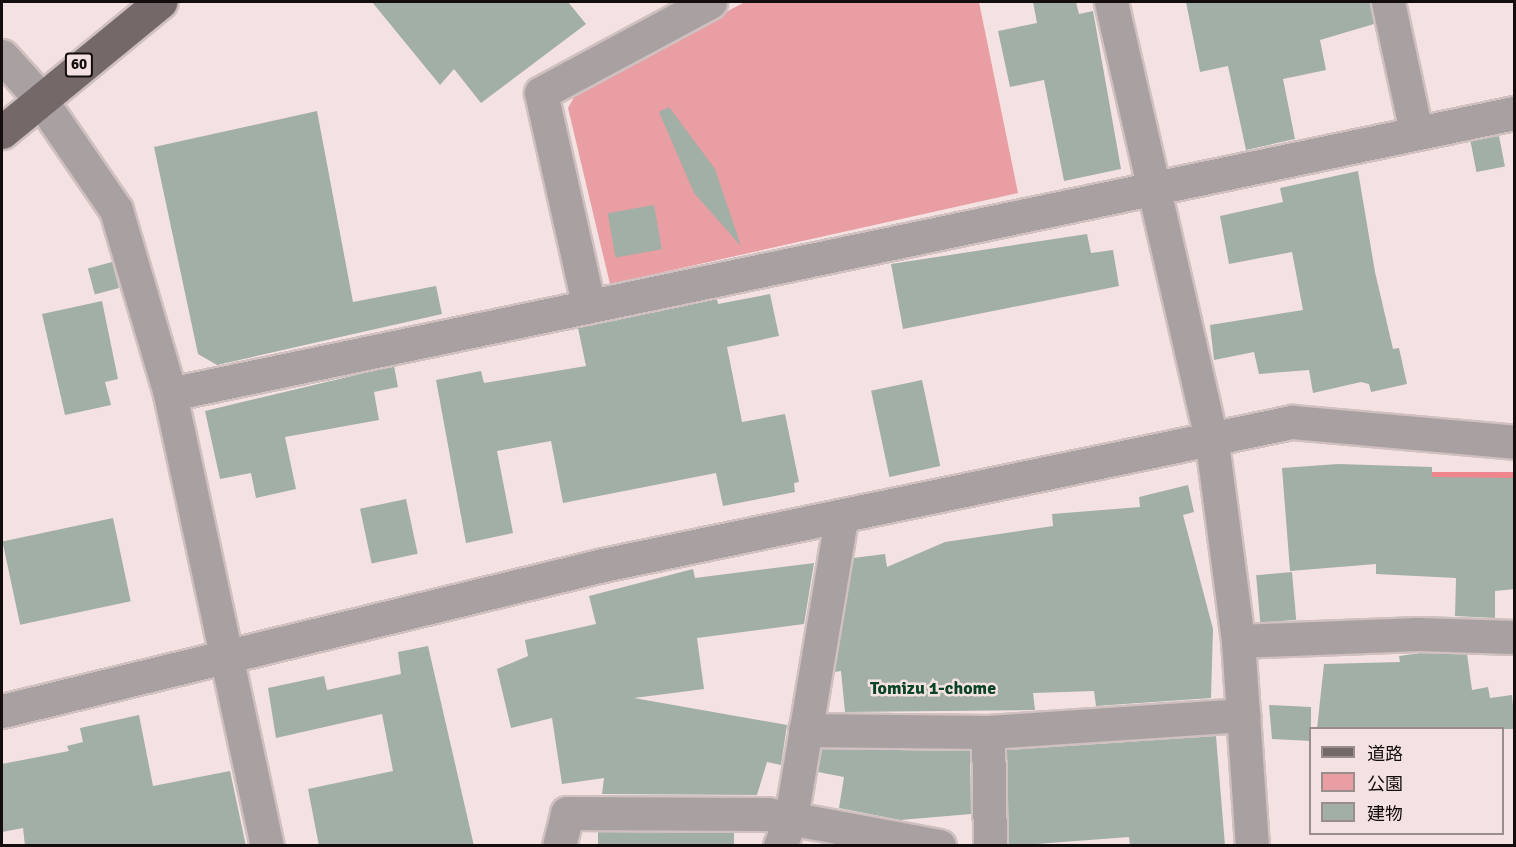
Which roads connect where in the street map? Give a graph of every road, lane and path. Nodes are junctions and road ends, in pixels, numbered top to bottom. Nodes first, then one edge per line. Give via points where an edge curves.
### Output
1 (160, 2) edge
2 (710, 2) edge
3 (1111, 2) edge
4 (1388, 2) edge
5 (2, 56) edge
6 (38, 96) junction
7 (1515, 113) edge
8 (2, 132) edge
9 (1416, 132) junction
10 (1150, 187) junction
11 (588, 303) junction
12 (170, 394) junction
13 (1515, 442) edge
14 (1212, 443) junction
15 (841, 518) junction
16 (1515, 638) edge
17 (1238, 641) junction
18 (228, 660) junction
19 (2, 711) edge
20 (1243, 715) junction
21 (805, 730) junction
22 (988, 732) junction
23 (785, 832) edge
24 (267, 846) edge
25 (559, 846) edge
26 (939, 846) edge
27 (990, 846) edge
28 (1252, 846) edge

1 - 6 main road, 60
2 - 11 street via 540,93
3 - 10 street
4 - 9 street
5 - 6 street
6 - 8 main road, 60
6 - 12 street via 116,210
7 - 9 street
9 - 10 street
10 - 11 street
10 - 14 street
11 - 12 street
12 - 18 street
13 - 14 street via 1292,422
14 - 15 street
14 - 17 street
15 - 18 street via 603,565
15 - 21 street
16 - 17 street via 1418,634
17 - 20 street
18 - 19 street
18 - 24 street
20 - 22 street
20 - 28 street
21 - 22 street
21 - 23 street
22 - 27 street
23 - 25 street via 567,813
23 - 26 street

